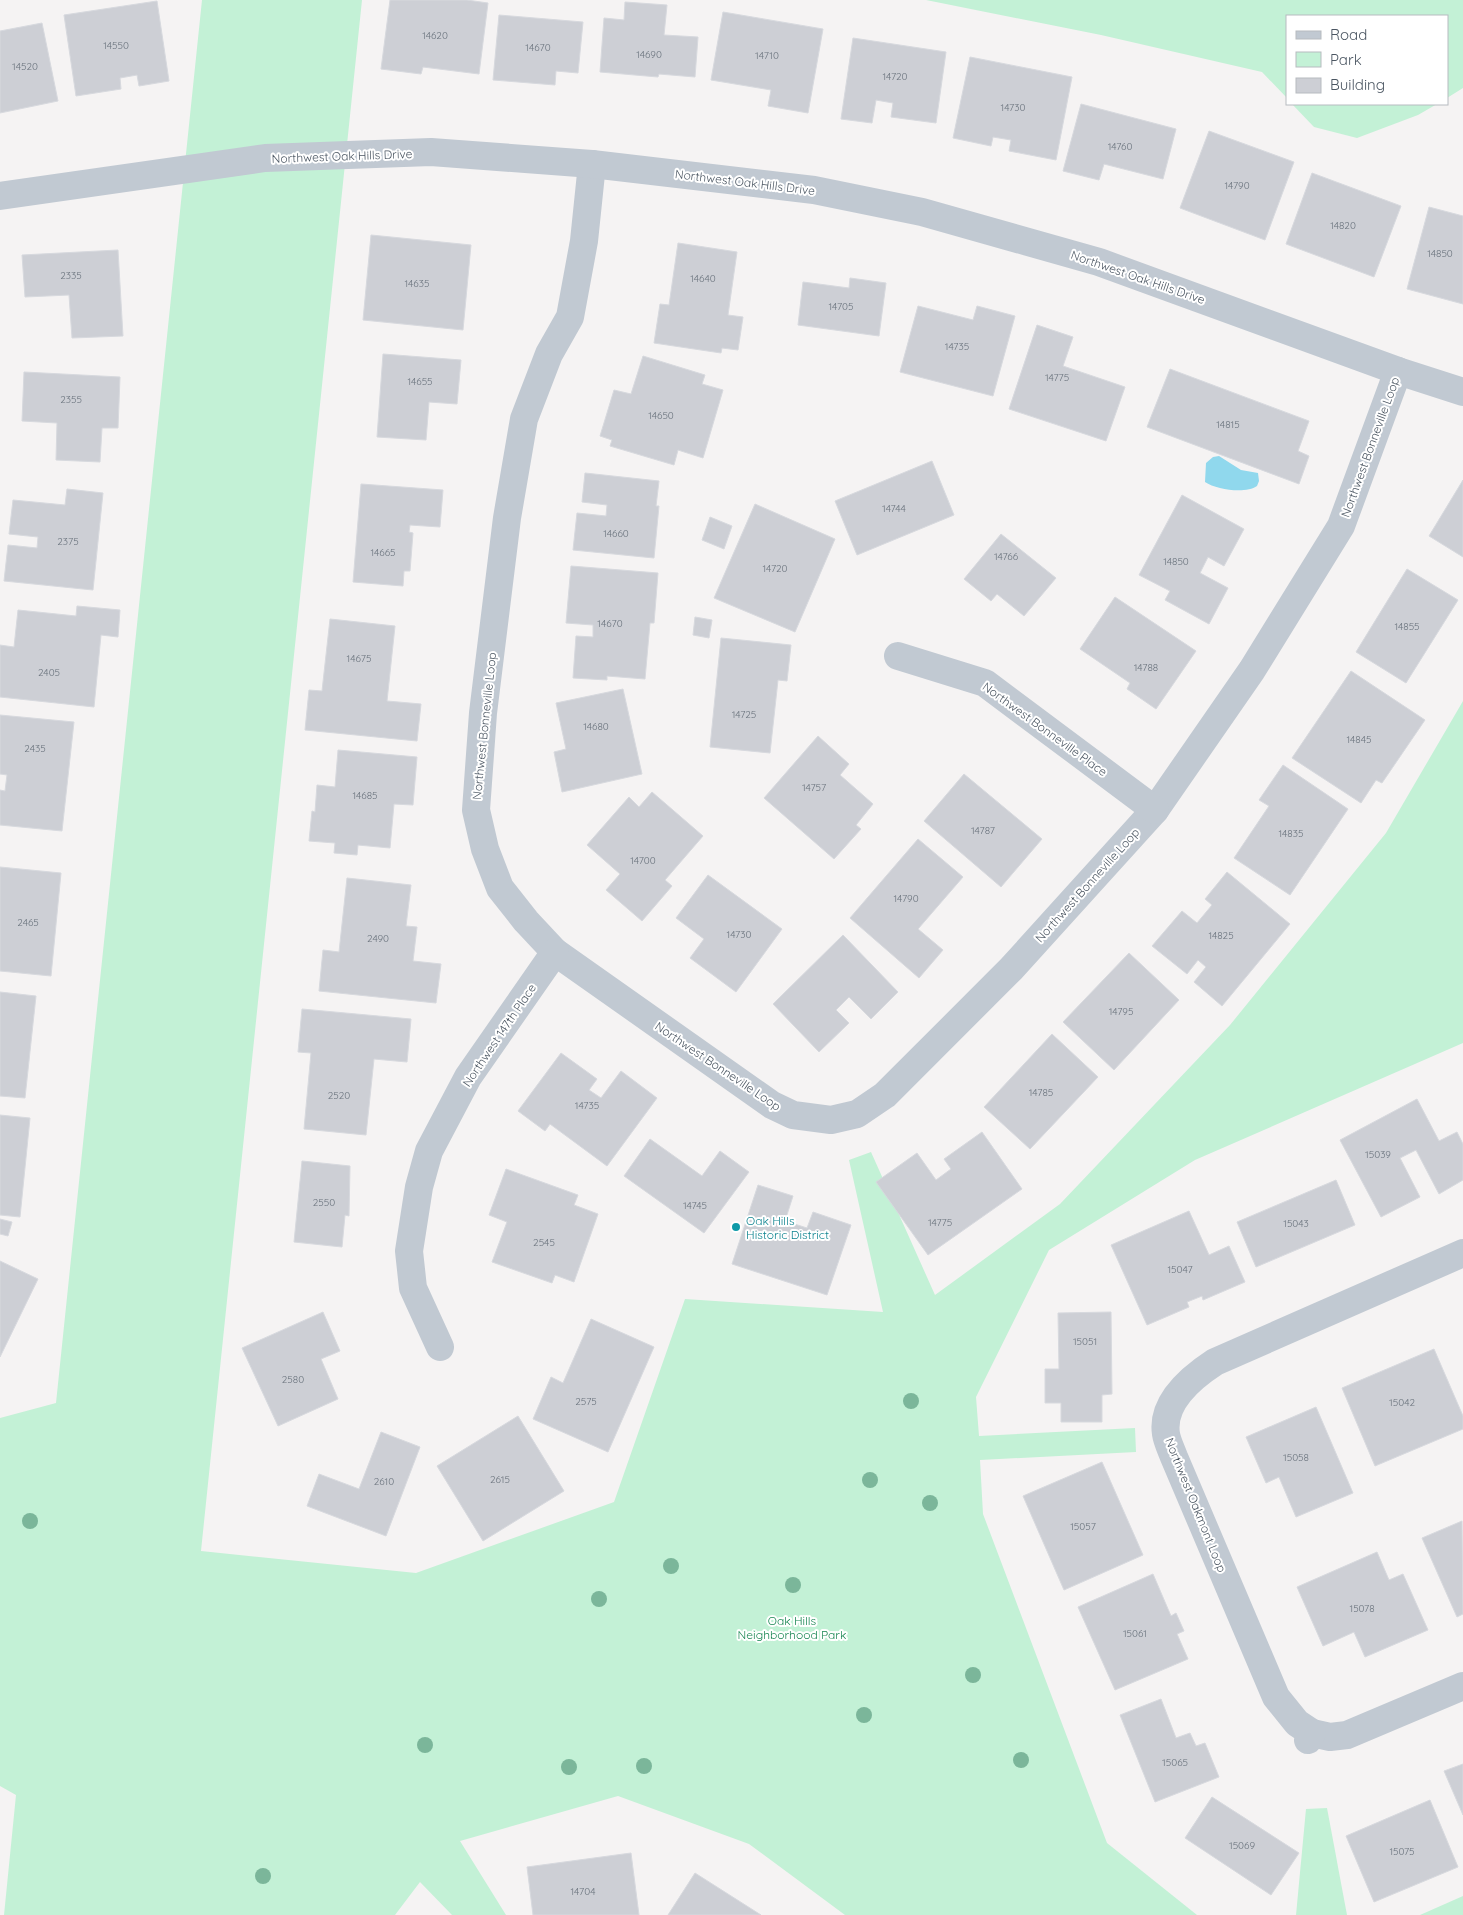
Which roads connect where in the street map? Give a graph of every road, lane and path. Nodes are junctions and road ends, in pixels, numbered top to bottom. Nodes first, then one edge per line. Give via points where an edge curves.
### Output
1 (592, 164) junction
2 (0, 196) edge
3 (1398, 371) junction
4 (1463, 392) edge
5 (898, 656) dead end
6 (1155, 810) junction
7 (555, 952) junction
8 (1463, 1254) edge
9 (440, 1347) dead end
10 (1463, 1686) edge

1 - 2 street, Northwest Oak Hills Drive via 431,152 265,158
1 - 3 street, Northwest Oak Hills Drive via 814,190 922,212 1099,262
1 - 7 street, Northwest Bonneville Loop via 584,241 570,317 549,354 524,419 507,518 483,713 476,810 485,849 500,888
3 - 4 street, Northwest Oak Hills Drive
3 - 6 street, Northwest Bonneville Loop via 1341,526 1252,670
5 - 6 street, Northwest Bonneville Place via 985,683
6 - 7 street, Northwest Bonneville Loop via 1010,969 885,1095 857,1114 830,1120 814,1119 793,1115 772,1105
7 - 9 street, Northwest 147th Place via 468,1077 429,1151 419,1187 409,1251 413,1288
8 - 10 street, Northwest Oakmont Loop via 1215,1362 1192,1378 1170,1406 1166,1434 1272,1688 1285,1710 1310,1737 1347,1735

